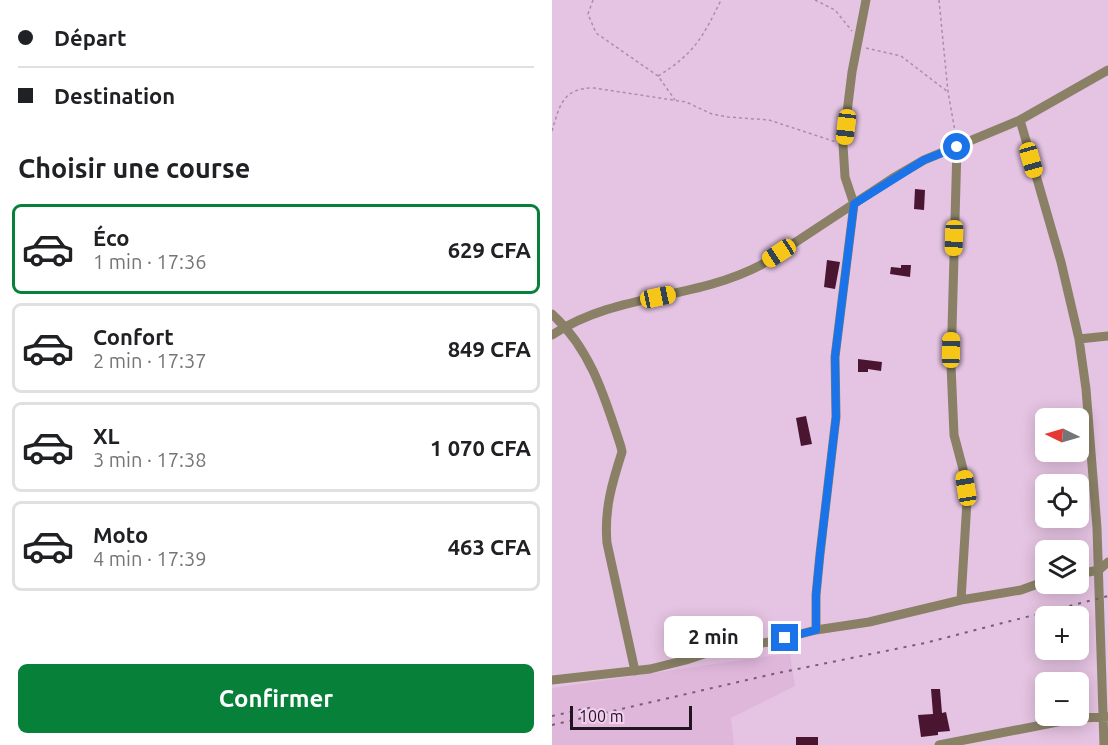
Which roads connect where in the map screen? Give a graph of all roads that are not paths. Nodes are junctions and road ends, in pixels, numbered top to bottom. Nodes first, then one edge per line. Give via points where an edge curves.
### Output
1 (866, 0) edge
2 (1108, 70) edge
3 (1020, 120) junction
4 (957, 147) junction
5 (854, 204) junction
6 (552, 314) edge
7 (566, 326) junction
8 (552, 335) edge
9 (1108, 336) edge
10 (1078, 339) junction
11 (1108, 562) edge
12 (1099, 570) junction
13 (1089, 572) edge
14 (1035, 585) edge
15 (961, 600) junction
16 (816, 630) junction
17 (635, 671) junction
18 (552, 680) edge
19 (1106, 717) edge
20 (939, 745) edge
21 (1104, 745) edge

1 - 5 street via 843,145 845,177
2 - 3 street
3 - 4 street
3 - 10 street
4 - 5 street via 924,160
4 - 15 street via 951,365 954,435 967,501
5 - 7 street via 740,276 591,313
5 - 16 street via 835,357 836,417 816,595
6 - 7 street
7 - 8 street
7 - 17 street via 593,369 622,452 607,506 607,543
9 - 10 street
10 - 12 street via 1091,446
11 - 12 street
12 - 13 street
12 - 19 street
14 - 15 street
15 - 16 street
16 - 17 street
17 - 18 street
19 - 20 street via 1078,718
19 - 21 street

